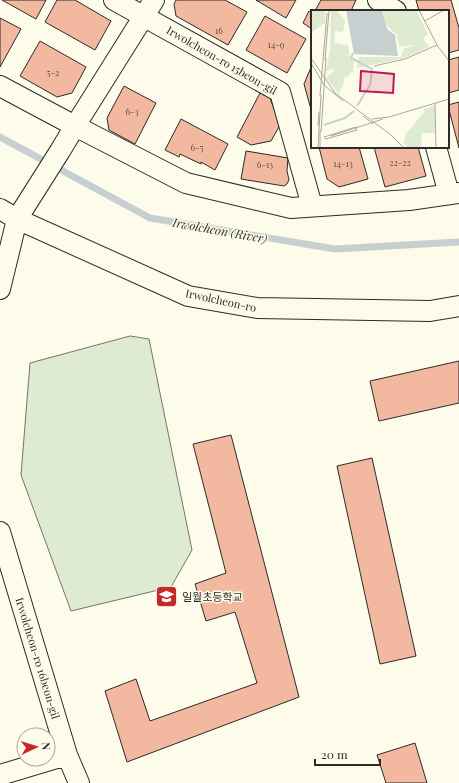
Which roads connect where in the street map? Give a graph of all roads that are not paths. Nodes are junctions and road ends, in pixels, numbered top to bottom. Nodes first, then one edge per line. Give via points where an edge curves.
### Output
1 (114, 0) edge
2 (378, 0) edge
3 (149, 8) edge
4 (394, 10) edge
5 (0, 86) edge
6 (75, 126) junction
7 (436, 148) edge
8 (454, 194) edge
9 (312, 206) junction
10 (8, 214) edge
11 (0, 289) edge
12 (459, 306) edge
13 (0, 532) edge
14 (67, 755) junction
15 (0, 775) edge
16 (79, 783) edge

1 - 3 street, Irwolcheon-ro 15beon-gil
2 - 4 street
3 - 6 street
3 - 9 street, Irwolcheon-ro 15beon-gil via 280,92
5 - 6 street
6 - 9 street via 186,183 291,208
6 - 10 street via 36,188
7 - 8 street
8 - 9 street via 409,200
10 - 11 street
10 - 12 street, Irwolcheon-ro via 188,296 257,308 430,311
13 - 14 street, Irwolcheon-ro 16beon-gil
14 - 15 street
14 - 16 street, Irwolcheon-ro 16beon-gil

